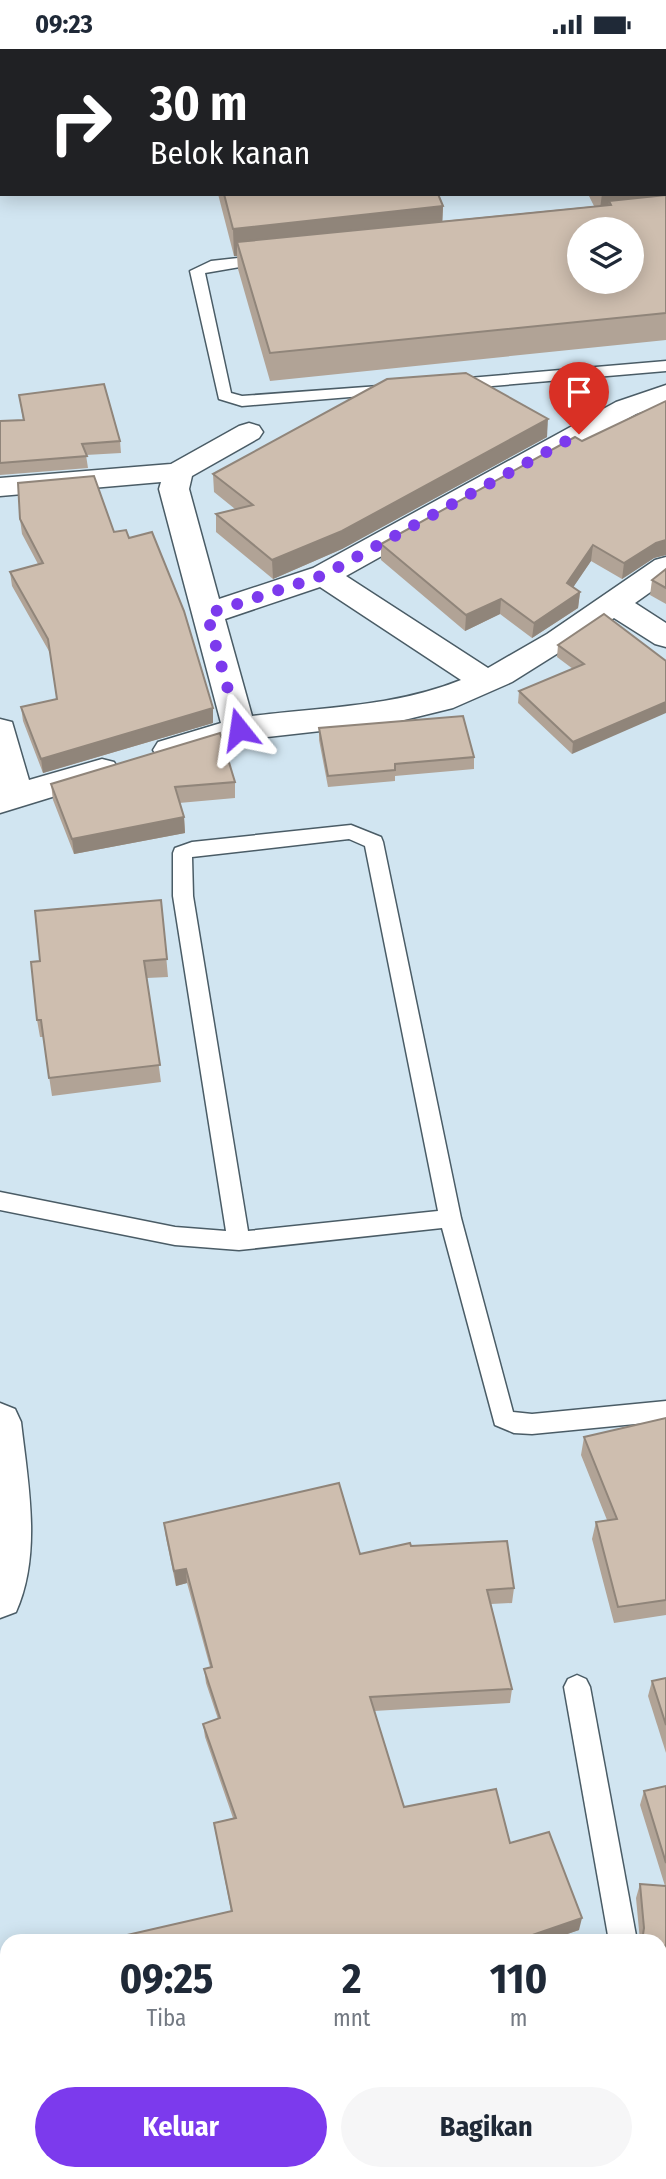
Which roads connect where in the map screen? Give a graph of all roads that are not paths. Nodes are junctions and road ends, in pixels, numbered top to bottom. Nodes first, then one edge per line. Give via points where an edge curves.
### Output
1 (275, 258) edge
2 (666, 366) edge
3 (444, 386) edge
4 (404, 389) edge
5 (666, 393) edge
6 (249, 432) dead end
7 (176, 481) junction
8 (0, 487) edge
9 (0, 505) edge
10 (666, 567) edge
11 (324, 575) junction
12 (613, 603) junction
13 (207, 614) junction
14 (666, 637) edge
15 (485, 681) junction
16 (239, 729) junction
17 (0, 730) edge
18 (8, 798) edge
19 (0, 1201) edge
20 (450, 1218) junction
21 (240, 1241) junction
22 (666, 1411) edge
23 (0, 1422) edge
24 (2, 1588) edge
25 (577, 1687) dead end
26 (622, 1934) edge

1 - 4 lane via 211,265 197,271 224,396 242,401
2 - 3 lane
5 - 11 street via 626,408
6 - 7 street
7 - 8 street
7 - 9 street
7 - 13 street
10 - 12 street
11 - 13 street
11 - 15 street
12 - 14 street
12 - 15 street
13 - 16 street
15 - 16 street via 442,700 388,713
16 - 18 street
17 - 18 street
19 - 21 lane via 175,1236
20 - 21 lane
20 - 21 lane via 374,842 351,832 245,843 192,849 182,853 181,863
20 - 22 lane via 503,1418 532,1424
23 - 24 street via 9,1498
25 - 26 lane

